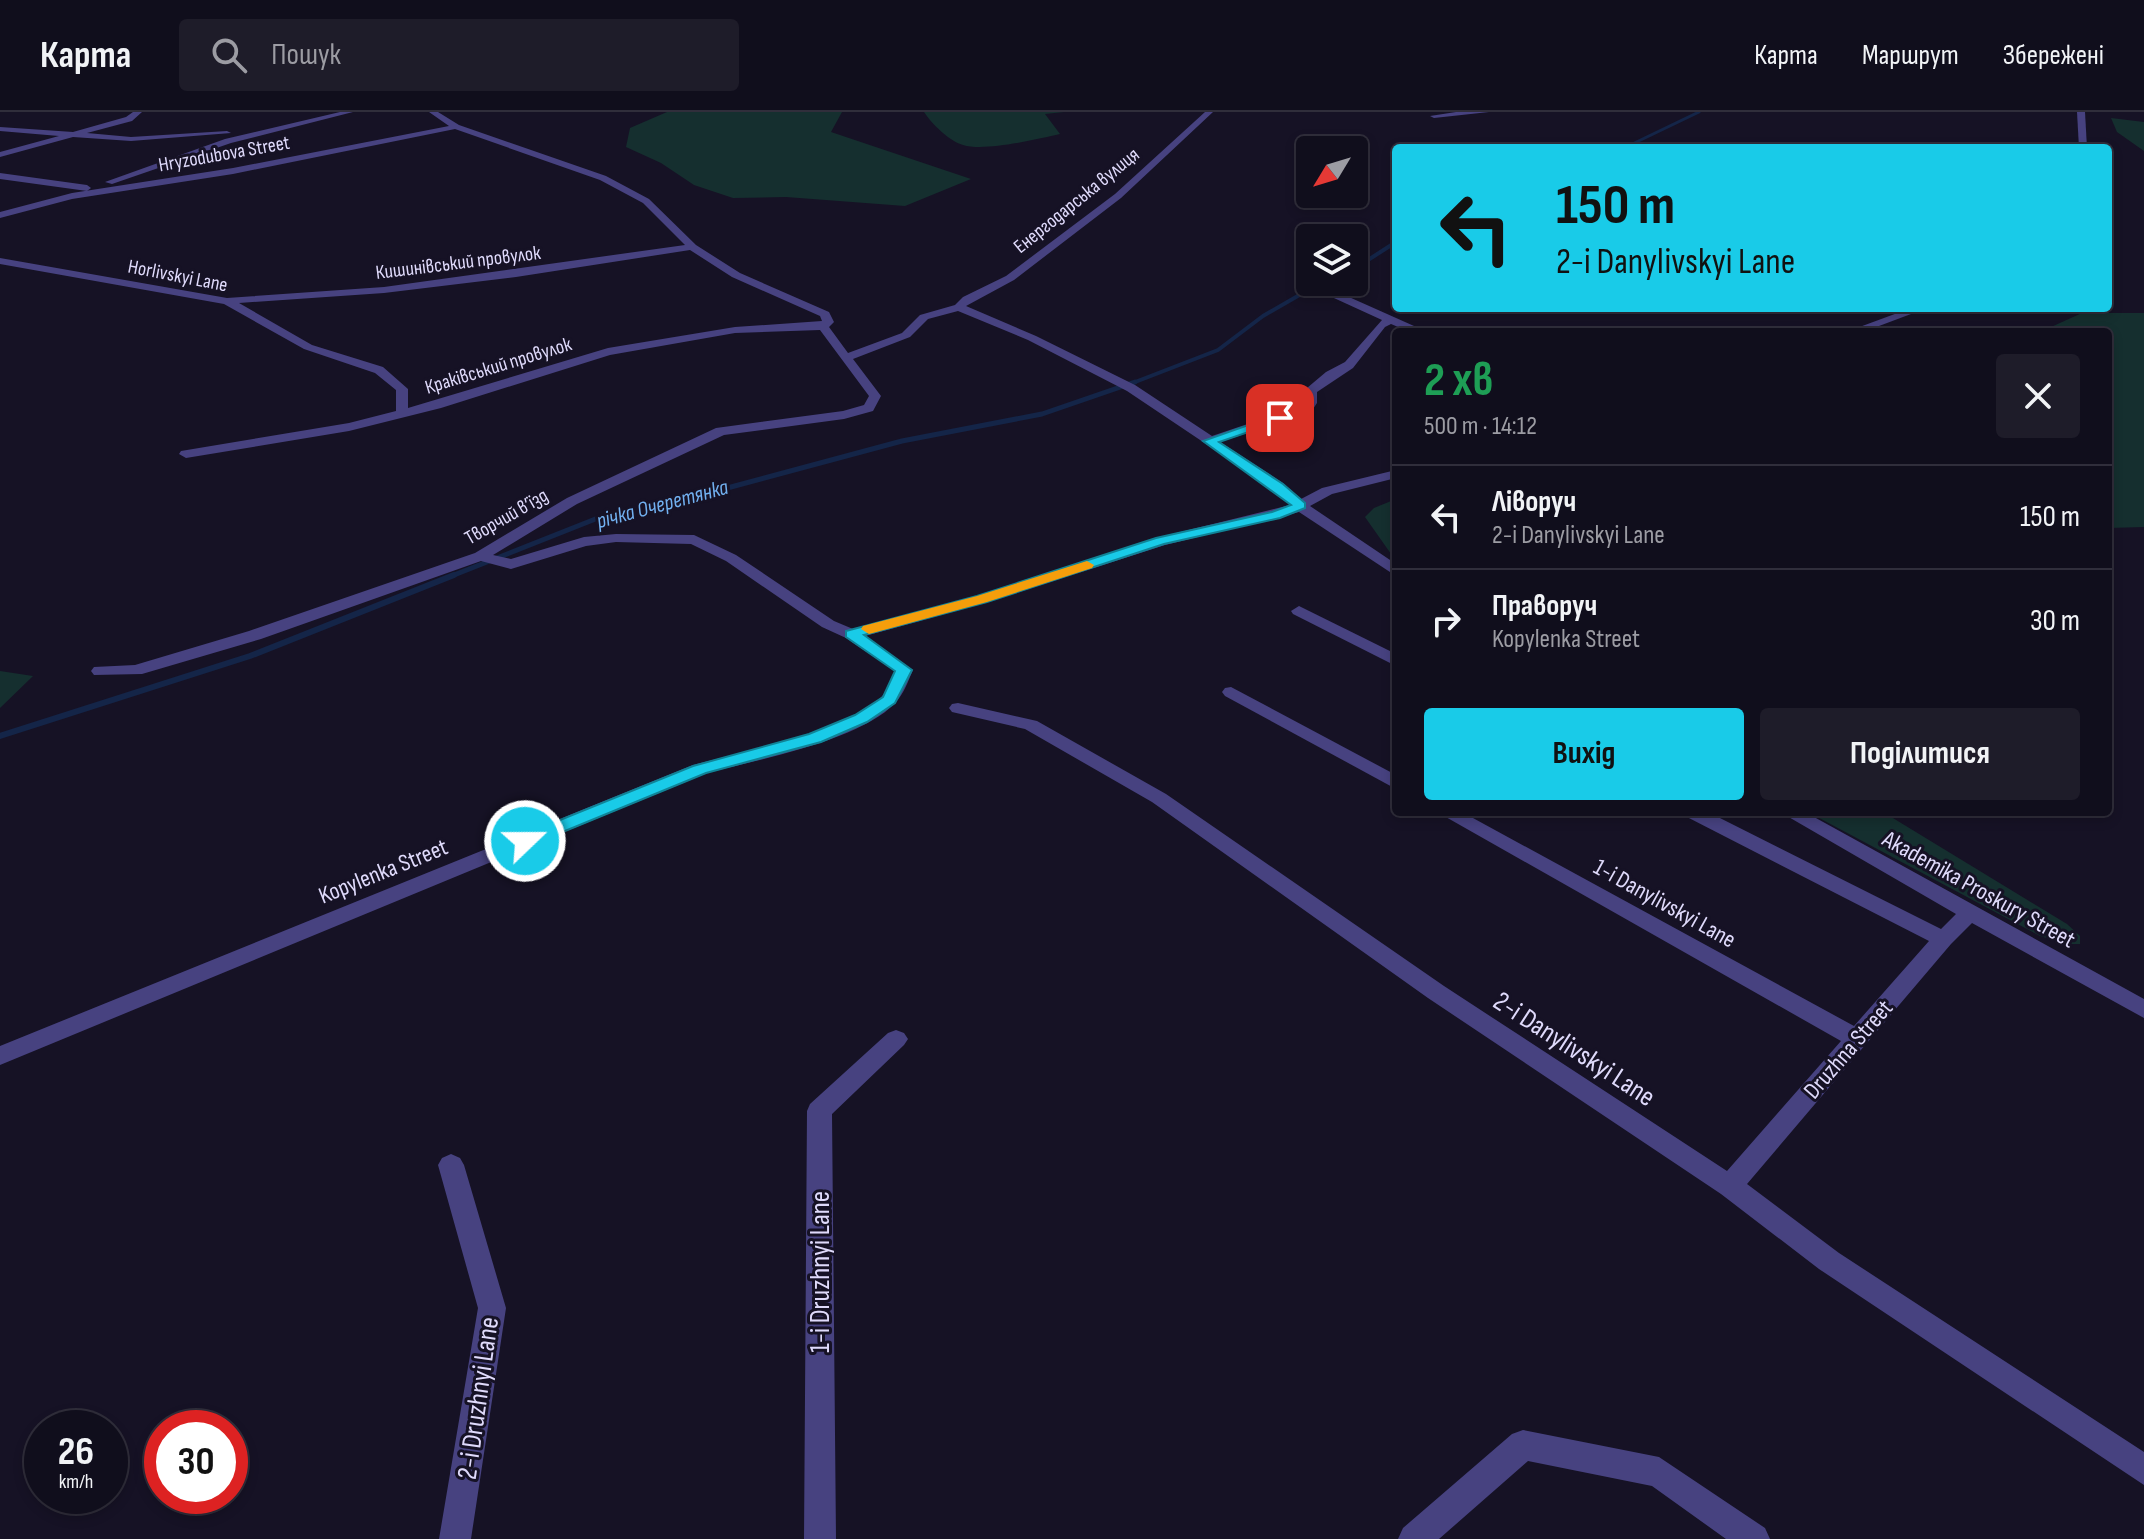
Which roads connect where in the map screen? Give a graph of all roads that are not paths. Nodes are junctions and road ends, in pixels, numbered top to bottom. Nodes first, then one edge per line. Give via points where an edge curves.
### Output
1 (138, 112) edge
2 (349, 112) edge
3 (433, 112) edge
4 (1209, 112) edge
5 (1485, 112) edge
6 (2081, 112) edge
7 (1434, 116) dead end
8 (284, 127) junction
9 (456, 127) junction
10 (0, 129) edge
11 (71, 136) junction
12 (2083, 144) edge
13 (0, 155) edge
14 (0, 176) edge
15 (91, 189) junction
16 (72, 196) junction
17 (0, 215) edge
18 (692, 247) junction
19 (0, 261) edge
20 (1338, 296) edge
21 (227, 301) junction
22 (959, 307) junction
23 (1910, 312) edge
24 (1390, 320) junction
25 (823, 327) junction
26 (1409, 328) edge
27 (1864, 328) edge
28 (845, 358) junction
29 (402, 412) junction
30 (1209, 441) junction
31 (186, 454) dead end
32 (1392, 475) edge
33 (1300, 506) junction
34 (480, 556) junction
35 (1392, 568) edge
36 (1299, 611) dead end
37 (852, 634) junction
38 (1392, 659) edge
39 (100, 671) dead end
40 (1231, 692) dead end
41 (958, 708) dead end
42 (1392, 781) edge
43 (1454, 816) edge
44 (1700, 816) edge
45 (1797, 816) edge
46 (1969, 914) junction
47 (1943, 939) junction
48 (2144, 1010) edge
49 (896, 1039) dead end
50 (1857, 1039) junction
51 (0, 1056) edge
52 (451, 1165) dead end
53 (1730, 1186) junction
54 (2144, 1470) edge
55 (455, 1539) edge
56 (820, 1539) edge
57 (1414, 1539) edge
58 (1754, 1539) edge

1 - 11 street
2 - 8 street
3 - 9 street
4 - 22 street, Енергодарська вулиця via 1118,196 1010,278
5 - 7 street
6 - 12 street
8 - 11 street via 103,141
8 - 15 street
9 - 16 street, Hryzodubova Street
9 - 18 street via 603,178 646,201
10 - 11 street
11 - 13 street
14 - 15 street
15 - 16 street
16 - 17 street, Hryzodubova Street
18 - 21 street, Кишинівський провулок via 413,286
18 - 25 street via 736,275 825,314 828,322
19 - 21 street, Horlivskyi Lane
20 - 24 street
21 - 29 street, Horlivskyi Lane via 308,347 379,370 402,389
22 - 28 street, Енергодарська вулиця via 924,317 906,335
22 - 30 street via 1125,385
23 - 27 street
24 - 26 street
24 - 30 street via 1349,365 1311,391 1306,409
25 - 28 street
25 - 29 street, Краківський провулок via 735,330 608,352
28 - 34 street, Творчий в’їзд via 875,396 869,408 721,431 572,501
29 - 31 street, Краківський провулок via 349,427
30 - 33 street
32 - 33 street via 1327,491
33 - 35 street
33 - 37 street via 1161,541
34 - 37 street via 511,564 584,542 694,540
34 - 39 street, Творчий в’їзд via 255,635 136,670
36 - 38 street
37 - 51 street, Kopylenka Street via 904,670 889,700 849,723 815,738 700,769
40 - 42 street
41 - 53 street, 2-i Danylivskyi Lane via 1031,725 1159,798 1436,992
43 - 50 street, 1-i Danylivskyi Lane
44 - 47 street
45 - 46 street, Akademika Proskury Street
46 - 47 street, Druzhna Street
46 - 48 street, Akademika Proskury Street
47 - 50 street, Druzhna Street
49 - 56 street, 1-i Druzhnyi Lane via 819,1111
50 - 53 street, Druzhna Street
52 - 55 street, 2-i Druzhnyi Lane via 492,1308
53 - 54 street, 2-i Danylivskyi Lane via 1829,1261
57 - 58 street via 1523,1445 1659,1472

